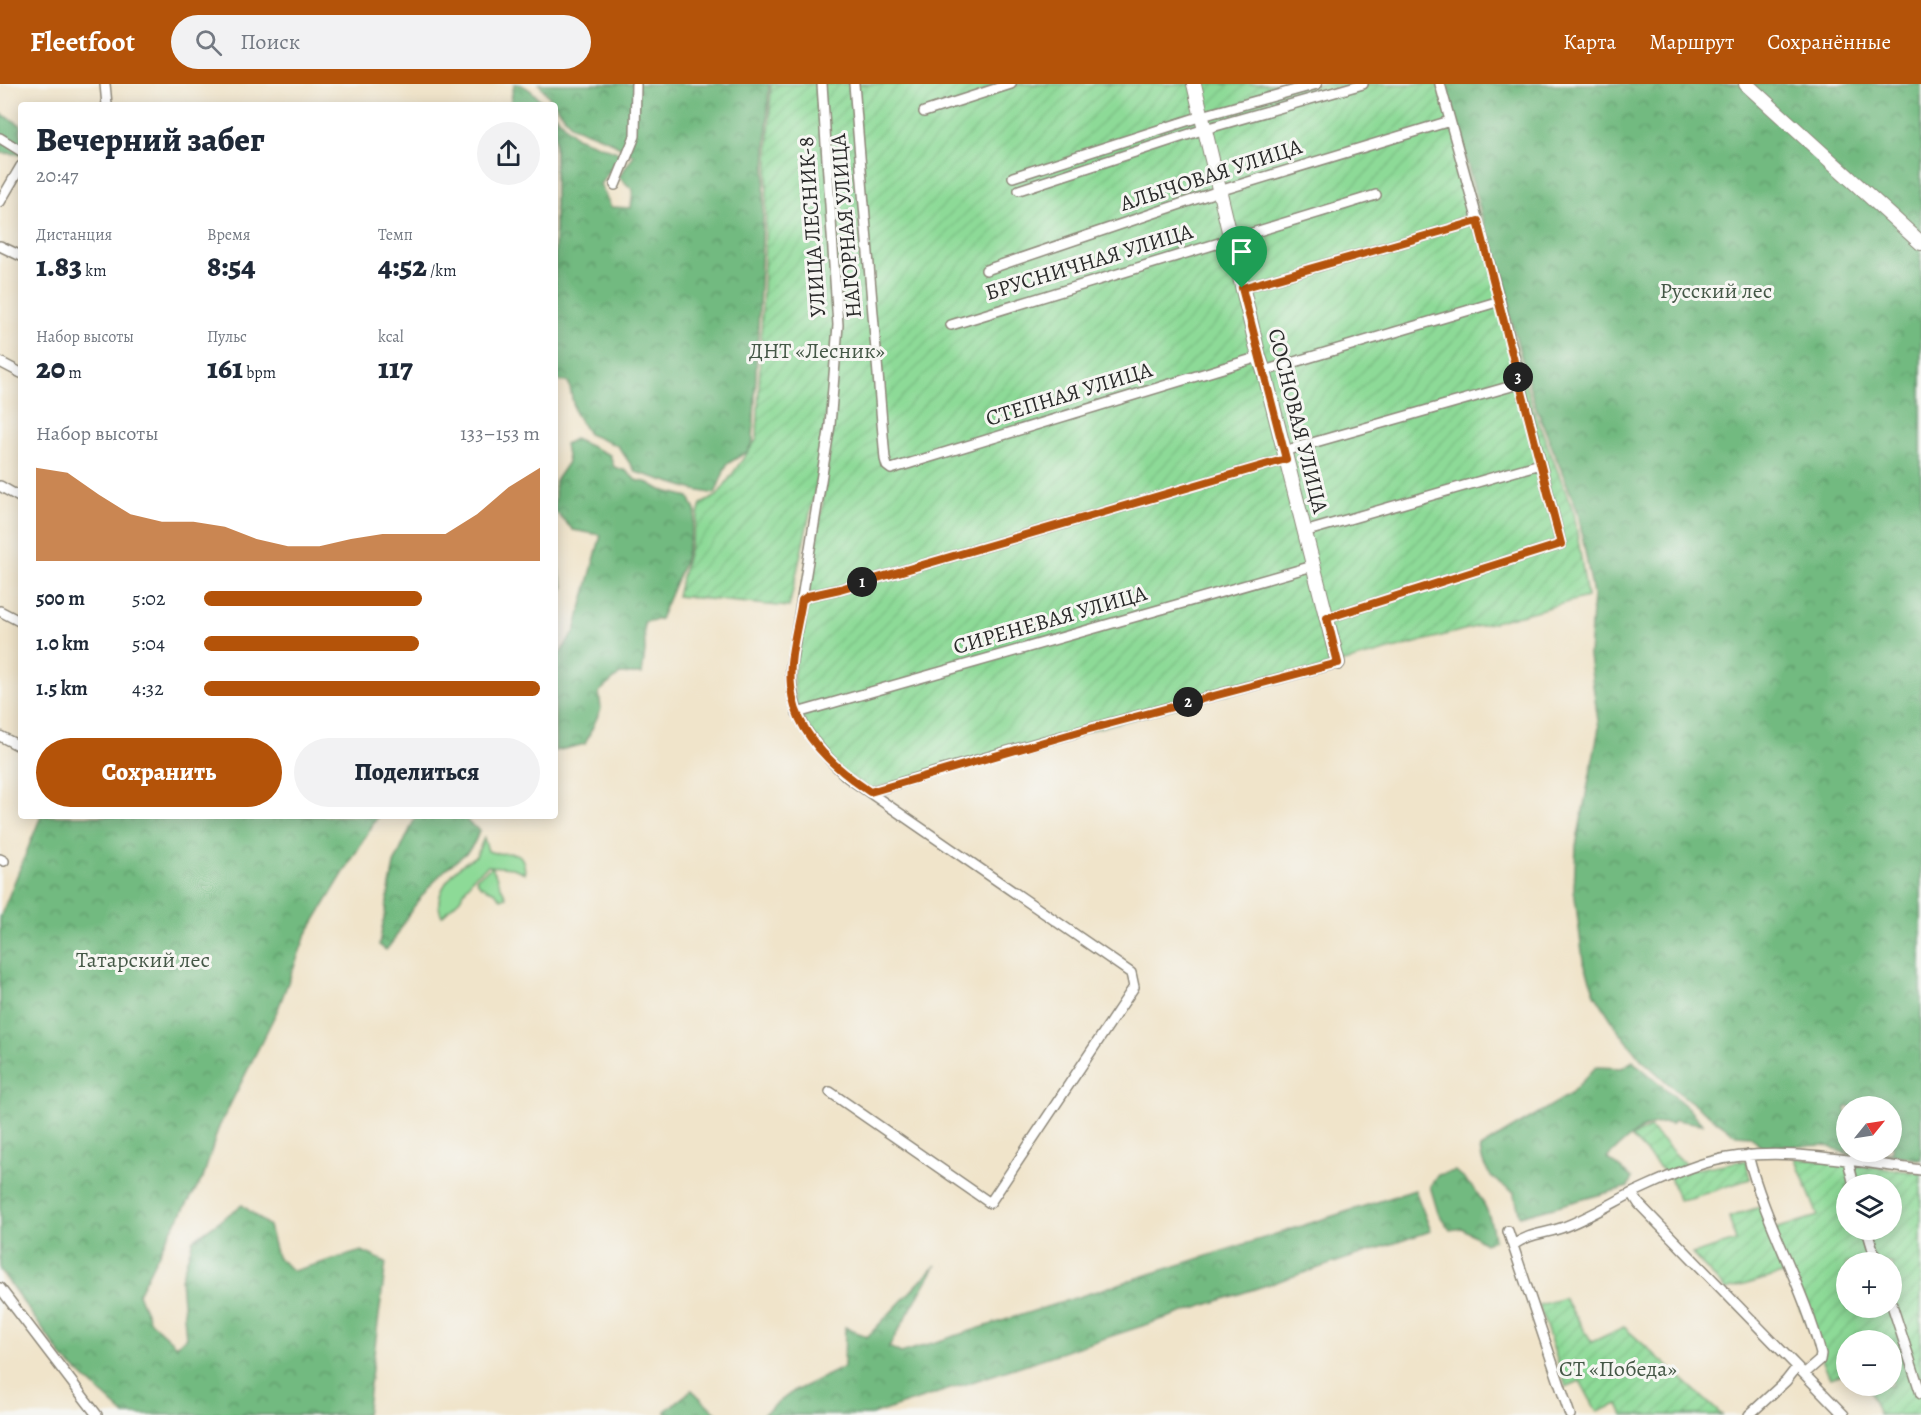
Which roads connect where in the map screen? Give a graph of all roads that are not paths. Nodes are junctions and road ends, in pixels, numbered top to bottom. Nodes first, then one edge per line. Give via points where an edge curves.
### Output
1 (105, 84) edge
2 (636, 84) edge
3 (822, 84) edge
4 (854, 84) edge
5 (1011, 84) edge
6 (1194, 84) edge
7 (1317, 84) edge
8 (1363, 84) edge
9 (1440, 84) edge
10 (1746, 84) edge
11 (107, 102) edge
12 (924, 112) dead end
13 (1450, 121) junction
14 (1203, 123) junction
15 (0, 138) edge
16 (18, 149) edge
17 (18, 171) edge
18 (1013, 177) dead end
19 (615, 185) dead end
20 (1018, 189) dead end
21 (1220, 191) junction
22 (1376, 195) dead end
23 (0, 202) edge
24 (1478, 221) junction
25 (1231, 238) junction
26 (1921, 243) edge
27 (0, 246) edge
28 (18, 255) edge
29 (986, 270) dead end
30 (1242, 288) junction
31 (1500, 301) junction
32 (951, 325) dead end
33 (1259, 357) junction
34 (0, 362) edge
35 (18, 371) edge
36 (1264, 371) junction
37 (1519, 384) junction
38 (1285, 455) junction
39 (1540, 464) junction
40 (891, 469) joint
41 (0, 486) edge
42 (18, 496) edge
43 (1304, 532) junction
44 (1313, 566) junction
45 (802, 600) junction
46 (0, 611) edge
47 (1327, 618) junction
48 (18, 620) edge
49 (1338, 663) joint
50 (797, 713) junction
51 (0, 736) edge
52 (18, 745) edge
53 (870, 792) junction
54 (830, 1092) dead end
55 (1748, 1155) junction
56 (1836, 1160) edge
57 (1856, 1162) edge
58 (1921, 1170) edge
59 (1632, 1193) junction
60 (1508, 1230) dead end
61 (1513, 1245) junction
62 (0, 1288) edge
63 (1896, 1318) edge
64 (1797, 1367) junction
65 (1804, 1374) junction
66 (1921, 1394) edge
67 (98, 1415) edge
68 (1570, 1415) edge
69 (1749, 1415) edge
70 (1844, 1415) edge

1 - 11 street
2 - 19 street via 636,136
3 - 45 street, УЛИЦА ЛЕСНИК-8 via 838,325 830,426
4 - 40 street, НАГОРНАЯ УЛИЦА via 885,459
5 - 12 street
6 - 14 street, СОСНОВАЯ УЛИЦА
7 - 14 street
8 - 14 street
9 - 13 street
10 - 26 street
13 - 21 street, АЛЫЧОВАЯ УЛИЦА
13 - 24 street
14 - 18 street
14 - 20 street
14 - 21 street, СОСНОВАЯ УЛИЦА
15 - 16 street
17 - 23 street
21 - 25 street, СОСНОВАЯ УЛИЦА
21 - 29 street, АЛЫЧОВАЯ УЛИЦА
22 - 25 street, БРУСНИЧНАЯ УЛИЦА
24 - 30 street
24 - 31 street
25 - 30 street, СОСНОВАЯ УЛИЦА
25 - 32 street, БРУСНИЧНАЯ УЛИЦА
27 - 28 street
30 - 33 street, СОСНОВАЯ УЛИЦА
31 - 36 street
31 - 37 street
33 - 36 street, СОСНОВАЯ УЛИЦА
33 - 40 street, СТЕПНАЯ УЛИЦА
34 - 35 street
36 - 38 street, СОСНОВАЯ УЛИЦА
37 - 38 street
37 - 39 street
38 - 43 street, СОСНОВАЯ УЛИЦА
38 - 45 street
39 - 43 street
39 - 47 street via 1561,544
41 - 42 street
43 - 44 street, СОСНОВАЯ УЛИЦА
44 - 47 street, СОСНОВАЯ УЛИЦА
44 - 50 street, СИРЕНЕВАЯ УЛИЦА
45 - 50 street, УЛИЦА ЛЕСНИК-8 via 790,685
46 - 48 street
47 - 49 street, СОСНОВАЯ УЛИЦА
49 - 53 street
50 - 53 street, УЛИЦА ЛЕСНИК-8 via 828,758
51 - 52 street
53 - 54 street, УЛИЦА ЛЕСНИК-8 via 1131,973 1134,987 990,1203
55 - 56 street
55 - 59 street via 1710,1161
55 - 65 street via 1821,1354 1820,1360
57 - 58 street
59 - 61 street via 1583,1219 1536,1233
59 - 64 street
60 - 61 street
61 - 68 street
62 - 67 street
63 - 66 street
64 - 65 street
64 - 69 street
65 - 70 street

